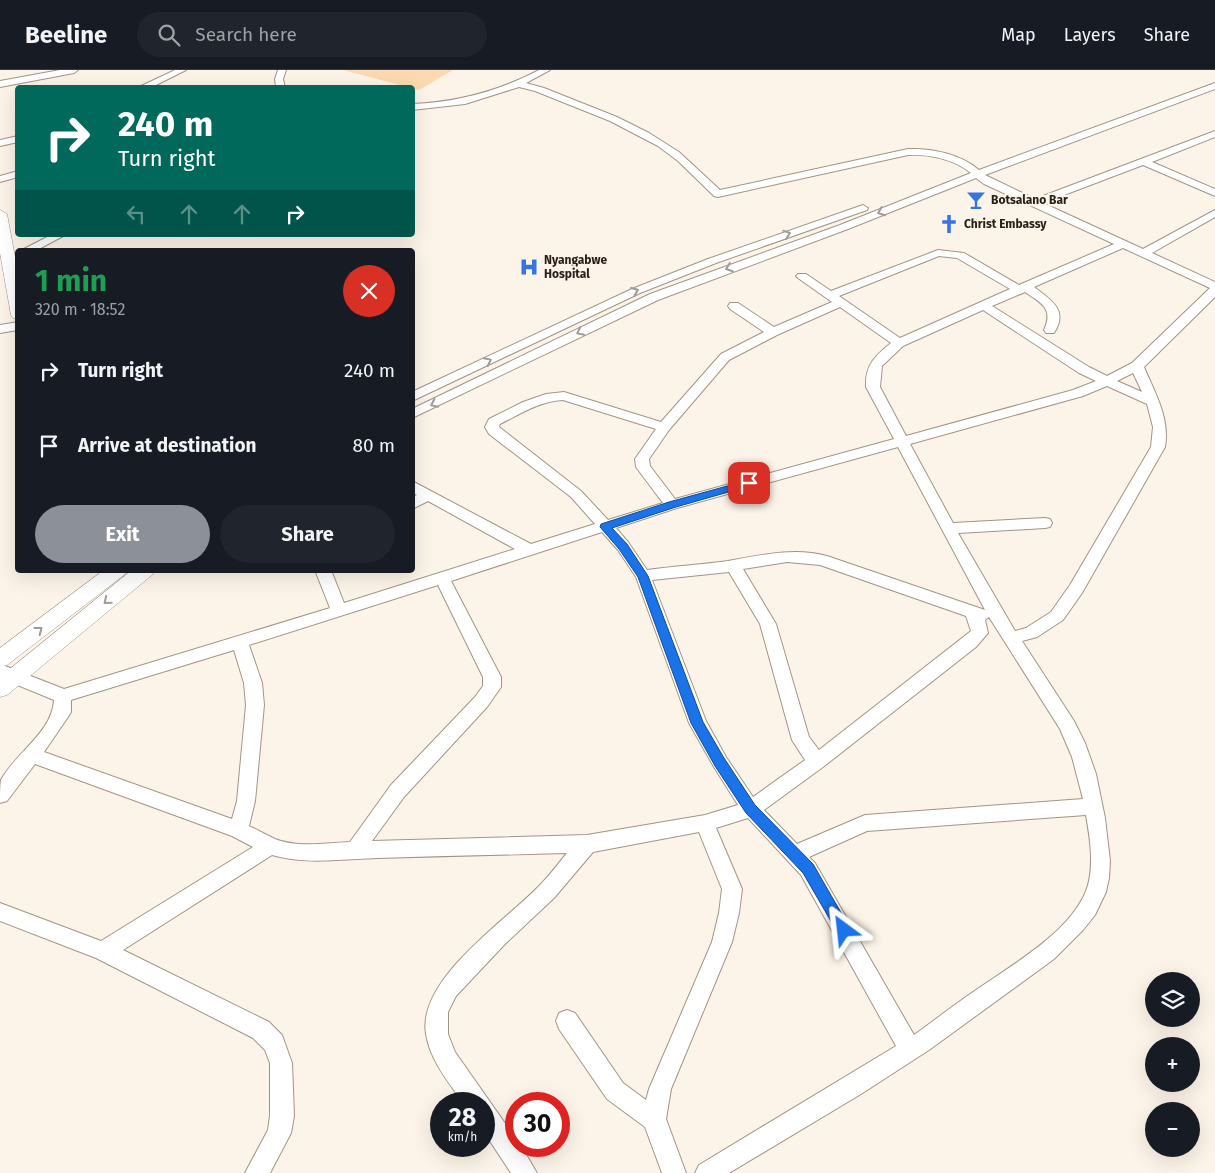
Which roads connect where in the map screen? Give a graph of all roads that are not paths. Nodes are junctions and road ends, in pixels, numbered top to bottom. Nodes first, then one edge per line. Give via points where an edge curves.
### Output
1 (74, 70) edge
2 (182, 70) edge
3 (282, 70) edge
4 (544, 71) edge
5 (0, 84) edge
6 (520, 84) junction
7 (148, 85) edge
8 (280, 85) edge
9 (1215, 86) edge
10 (415, 107) edge
11 (1212, 137) edge
12 (15, 140) edge
13 (0, 143) edge
14 (1142, 160) junction
15 (974, 170) junction
16 (15, 175) edge
17 (0, 179) edge
18 (1215, 193) edge
19 (1034, 203) junction
20 (1215, 213) edge
21 (0, 214) edge
22 (56, 237) edge
23 (1122, 244) junction
24 (32, 248) edge
25 (1142, 253) junction
26 (13, 257) edge
27 (802, 276) dead end
28 (15, 280) edge
29 (1215, 286) edge
30 (1022, 289) junction
31 (1215, 290) edge
32 (835, 300) junction
33 (734, 306) dead end
34 (984, 306) junction
35 (15, 326) edge
36 (0, 328) edge
37 (1050, 330) dead end
38 (773, 332) junction
39 (899, 343) junction
40 (1137, 366) junction
41 (1107, 381) junction
42 (415, 396) edge
43 (1150, 401) junction
44 (415, 413) edge
45 (664, 427) junction
46 (902, 440) junction
47 (415, 488) edge
48 (428, 495) junction
49 (415, 502) edge
50 (672, 505) junction
51 (1045, 523) dead end
52 (605, 527) junction
53 (949, 528) junction
54 (529, 550) junction
55 (733, 565) junction
56 (113, 573) edge
57 (141, 573) edge
58 (324, 573) edge
59 (643, 576) junction
60 (442, 578) junction
61 (339, 611) junction
62 (973, 613) junction
63 (999, 620) junction
64 (1010, 638) junction
65 (240, 642) junction
66 (0, 660) edge
67 (4, 679) edge
68 (63, 696) junction
69 (32, 754) junction
70 (817, 762) junction
71 (0, 795) edge
72 (1093, 806) junction
73 (751, 809) junction
74 (705, 823) junction
75 (239, 830) junction
76 (587, 844) junction
77 (270, 846) junction
78 (356, 850) junction
79 (795, 854) junction
80 (0, 912) edge
81 (103, 951) junction
82 (567, 1021) dead end
83 (910, 1050) junction
84 (469, 1092) edge
85 (654, 1119) junction
86 (495, 1128) edge
87 (258, 1173) edge
88 (525, 1173) edge
89 (674, 1173) edge
90 (707, 1173) edge

1 - 5 street
2 - 7 street
3 - 8 street
4 - 6 street
6 - 10 street via 472,100
6 - 15 street via 584,106 645,136 674,154 718,194 918,152
9 - 15 street via 1057,144
11 - 14 street
12 - 13 street
14 - 18 street
14 - 19 street
15 - 19 street via 988,182
42 -> 15 street via 636,290
15 -> 44 street via 844,227 654,297
16 - 17 street
19 - 23 street
20 - 25 street
21 - 26 main road
22 - 24 street
23 - 25 street
23 - 30 street
25 - 29 street
26 - 28 main road
27 - 32 street
30 - 32 street via 960,255 938,253
30 - 34 street
30 - 37 street via 1054,309 1056,316
31 - 40 street
32 - 38 street
32 - 39 street
33 - 38 street
34 - 39 street
34 - 41 street via 1084,370
35 - 36 street
38 - 45 street via 724,357
39 - 46 street via 875,364 871,373 873,387
40 - 41 street
40 - 43 street
41 - 43 street
41 - 46 street via 1010,413
43 - 64 street via 1160,424 1158,447 1076,588 1057,616 1031,633
45 - 50 street via 642,459 643,467
45 - 52 street via 564,396 543,398 494,422 494,431 560,480
46 - 50 street
46 - 53 street
47 - 48 street
48 - 49 street
48 - 54 street
50 - 52 street
51 - 53 street
52 - 54 street
52 - 59 street via 623,546
53 - 63 street
54 - 60 street
55 - 59 street
55 - 62 street via 805,556
55 - 70 street via 768,624 801,740
66 -> 56 main road
57 -> 67 main road
58 - 61 street
59 - 73 street via 698,723
60 - 61 street
60 - 78 street via 492,678 492,687 388,803
61 - 65 street
62 - 63 street
62 - 70 street via 980,633 970,643
63 - 64 street
64 - 72 street via 1073,736 1085,768
65 - 68 street
65 - 75 street via 253,683 255,705 246,801
67 - 68 street
68 - 69 street via 62,712
69 - 71 street
69 - 75 street
70 - 73 street
72 - 79 street via 865,823
72 - 83 street via 1100,855 1098,890 1085,913 1026,967
73 - 74 street
73 - 79 street
74 - 76 street
74 - 85 street via 732,890 729,913 722,942 660,1089
75 - 77 street
76 - 78 street
76 - 84 street via 547,892 448,989 438,1012 437,1034 446,1059
77 - 78 street via 312,854
77 - 81 street
79 - 83 street via 808,869
80 - 81 street
81 - 87 street via 261,1030 274,1043 281,1063 282,1116 279,1132
82 - 85 street via 616,1091
83 - 90 street
85 - 89 street
86 - 88 street

